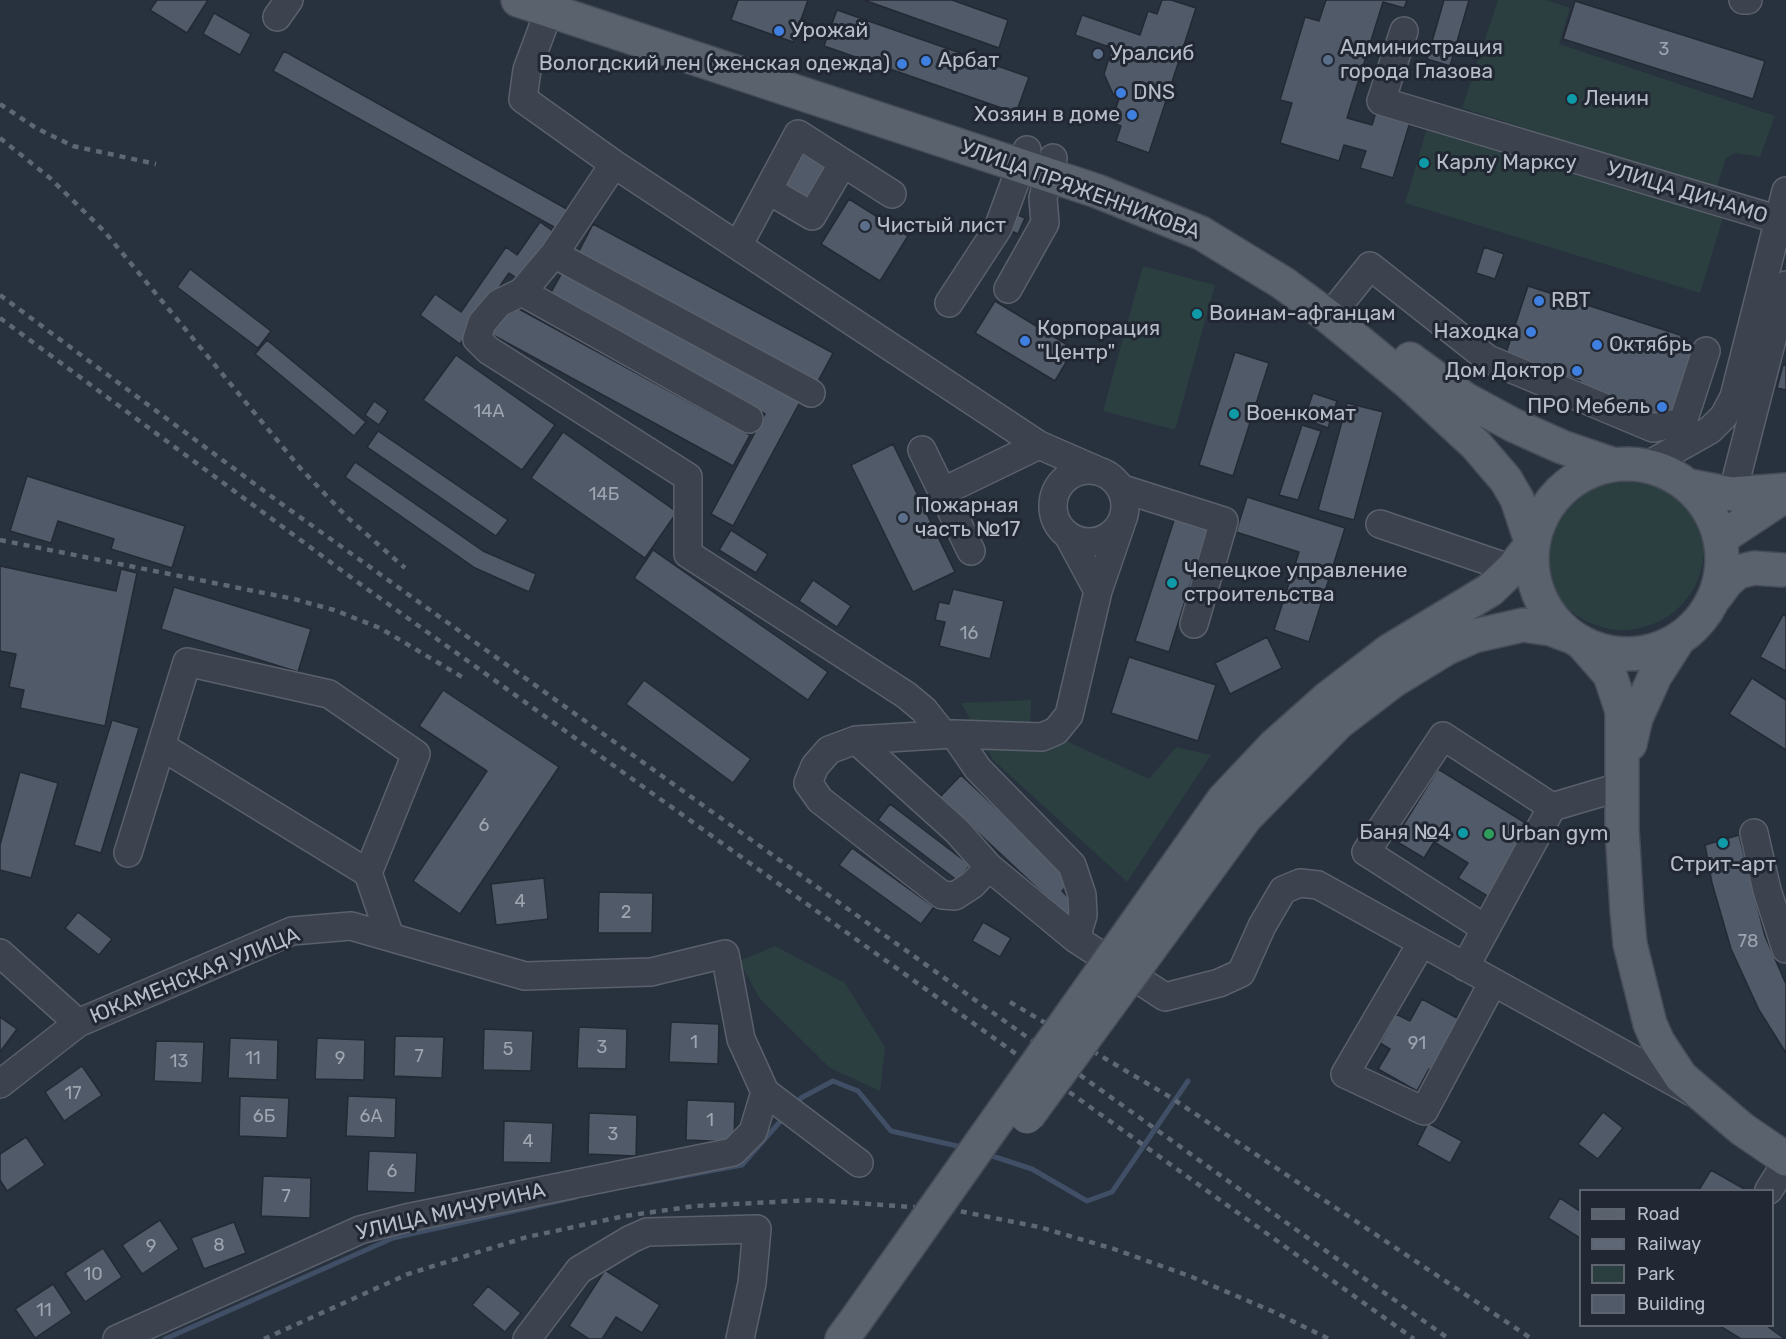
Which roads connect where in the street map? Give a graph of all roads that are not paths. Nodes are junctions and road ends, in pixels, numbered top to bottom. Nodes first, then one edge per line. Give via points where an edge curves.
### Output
1 (518, 0) edge
2 (557, 3) edge
3 (1404, 31) dead end
4 (1037, 162) junction
5 (843, 163) junction
6 (614, 164) junction
7 (768, 190) junction
8 (1786, 190) edge
9 (892, 194) dead end
10 (1782, 221) edge
11 (738, 246) junction
12 (554, 254) junction
13 (1786, 285) edge
14 (1008, 289) dead end
15 (522, 292) junction
16 (949, 303) dead end
17 (1335, 310) junction
18 (1706, 351) dead end
19 (811, 393) dead end
20 (749, 419) dead end
21 (1744, 444) junction
22 (1039, 446) junction
23 (922, 450) dead end
24 (1612, 464) junction
25 (1648, 465) junction
26 (1111, 480) junction
27 (1690, 486) junction
28 (1786, 489) edge
29 (942, 492) junction
30 (1731, 494) junction
31 (1786, 495) edge
32 (1053, 496) junction
33 (1121, 524) junction
34 (1380, 524) dead end
35 (1069, 537) junction
36 (1721, 538) junction
37 (1532, 544) junction
38 (971, 551) dead end
39 (1512, 569) junction
40 (1784, 571) edge
41 (1098, 591) junction
42 (1716, 596) junction
43 (1194, 624) dead end
44 (1576, 640) junction
45 (1678, 640) junction
46 (948, 734) junction
47 (856, 740) junction
48 (161, 746) junction
49 (1623, 779) junction
50 (1552, 807) junction
51 (1235, 808) junction
52 (1754, 833) dead end
53 (128, 853) dead end
54 (989, 867) junction
55 (368, 873) junction
56 (1486, 929) junction
57 (390, 937) junction
58 (1076, 939) junction
59 (1421, 944) junction
60 (1786, 949) edge
61 (0, 953) edge
62 (1465, 967) junction
63 (1492, 984) junction
64 (78, 1023) junction
65 (0, 1084) edge
66 (765, 1092) junction
67 (1708, 1102) junction
68 (1786, 1161) edge
69 (859, 1163) dead end
70 (1770, 1189) edge
71 (858, 1332) edge
72 (117, 1339) edge
73 (527, 1339) edge
74 (740, 1339) edge

1 - 2 main road, УЛИЦА ПРЯЖЕННИКОВА
2 - 4 main road, УЛИЦА ПРЯЖЕННИКОВА
2 - 6 street via 527,70 523,99
3 - 10 street, УЛИЦА ДИНАМО via 1381,101
4 - 14 street via 1045,223
4 - 16 street
4 - 17 main road, УЛИЦА ПРЯЖЕННИКОВА via 1202,233
5 - 7 street via 812,216
5 - 7 street via 798,134
5 - 9 street
6 - 11 street
6 - 12 street
7 - 11 street
8 - 10 street
10 - 25 street via 1734,397 1724,416 1710,430
11 - 22 street
12 - 15 street
12 - 19 street
13 - 21 street
15 - 20 street
15 - 46 street via 499,303 482,323 477,339 488,350 688,477 688,554 906,695
17 - 18 street via 1370,267 1488,359 1653,428 1683,422
17 - 24 main road, УЛИЦА ПРЯЖЕННИКОВА via 1465,399 1512,425
17 - 37 main road, УЛИЦА ПРЯЖЕННИКОВА via 1476,445 1506,480 1517,499
21 - 28 street via 1750,466 1760,479
21 - 30 street
22 - 26 street
22 - 29 street
22 - 32 street
23 - 29 street
24 - 25 main road
24 - 37 main road via 1586,472 1564,487 1544,510
25 - 27 main road
26 - 32 street via 1089,469 1076,471 1058,486
26 - 33 street via 1125,499
26 - 43 street via 1224,521
27 - 30 main road
27 - 36 main road via 1711,512
28 - 30 main road
29 - 38 street
30 - 36 street
31 - 36 main road
32 - 35 street via 1054,519
33 - 35 street via 1113,534 1091,543
33 - 41 street
34 - 39 street
35 - 41 street
36 - 40 main road
36 - 42 main road via 1723,565
37 - 39 main road
37 - 44 main road via 1534,582 1542,604
39 - 51 main road via 1490,590 1389,651 1328,698 1274,746
40 - 42 main road via 1755,568 1738,572
41 - 46 street via 1069,715 1056,731 1042,737
42 - 45 main road via 1706,614
44 - 45 main road via 1603,651 1632,654 1660,649
44 - 49 main road via 1610,675 1617,691 1622,711
44 - 51 main road via 1544,627 1523,625 1474,636 1448,648 1393,681
45 - 49 main road via 1655,676 1636,718
46 - 47 street
46 - 58 street via 1072,865 1082,895 1083,915
47 - 54 street via 957,831
47 - 54 street via 830,750 815,766 808,783 820,800 942,895 955,896
48 - 53 street
48 - 55 street
48 - 55 street via 187,662 329,694 416,754
49 - 50 street
49 - 67 main road via 1627,911 1640,984 1658,1042 1681,1077
50 - 56 street
50 - 56 street via 1443,736 1366,852
51 - 71 main road, bridge
52 - 60 street
54 - 58 street
55 - 57 street
56 - 62 street
57 - 64 street, ЮКАМЕНСКАЯ УЛИЦА via 351,926 292,931
57 - 66 street, ЮКАМЕНСКАЯ УЛИЦА via 525,976 651,972 725,954 741,1039
58 - 59 street via 1166,997 1241,973 1283,890 1300,883 1318,885
59 - 62 street
59 - 63 street via 1345,1074 1424,1112
61 - 64 street
62 - 63 street
63 - 67 street
64 - 65 street, ЮКАМЕНСКАЯ УЛИЦА
66 - 69 street
66 - 72 street, УЛИЦА МИЧУРИНА via 753,1132 733,1152 360,1230
67 - 68 main road
68 - 70 street
73 - 74 street via 579,1270 647,1232 757,1229 752,1283

